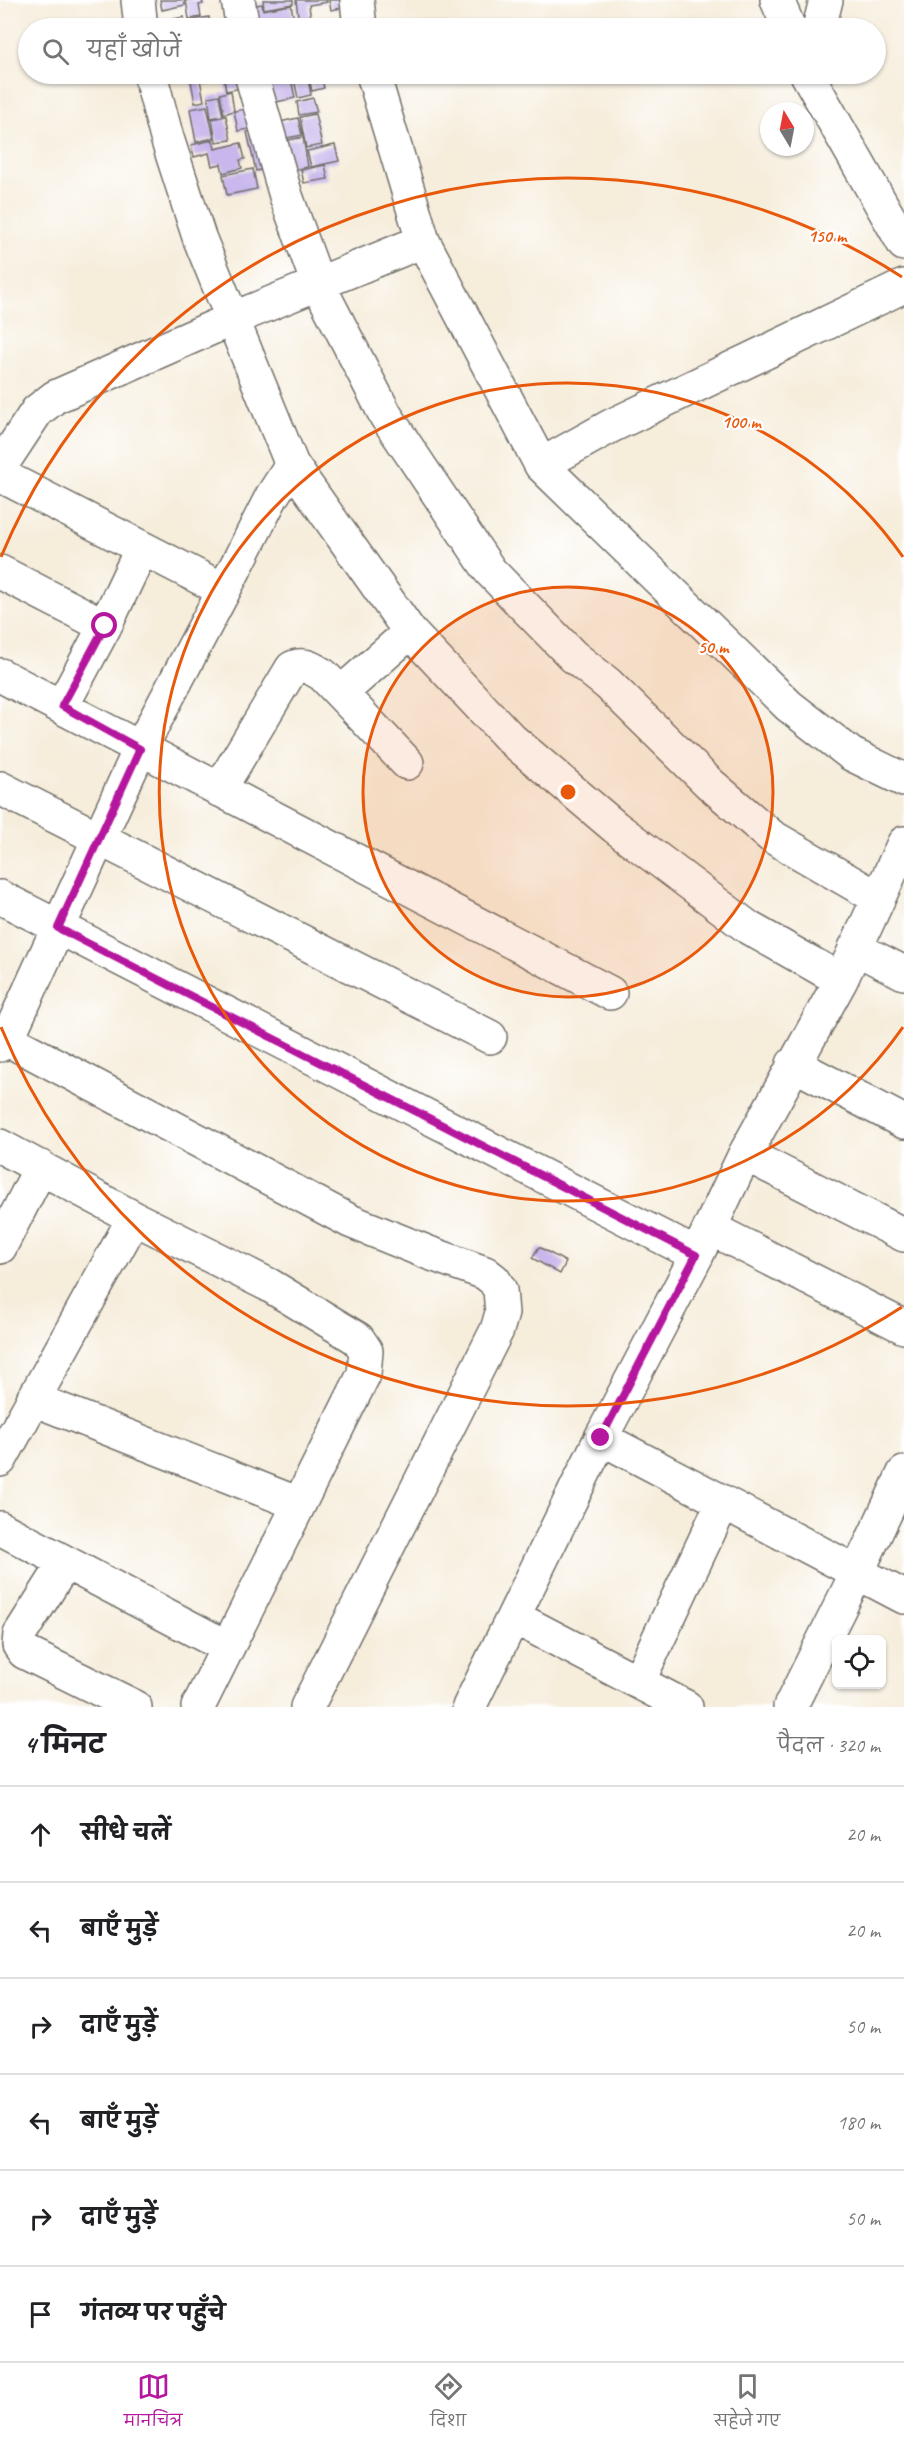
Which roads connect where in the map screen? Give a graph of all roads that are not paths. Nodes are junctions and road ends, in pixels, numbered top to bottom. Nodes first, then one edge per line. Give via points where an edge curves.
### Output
1 (138, 0) edge
2 (238, 0) edge
3 (357, 0) edge
4 (777, 0) edge
5 (826, 0) edge
6 (140, 18) edge
7 (241, 18) edge
8 (359, 18) edge
9 (785, 18) edge
10 (822, 18) edge
11 (153, 84) edge
12 (254, 84) edge
13 (376, 84) edge
14 (814, 84) edge
15 (899, 222) edge
16 (423, 241) junction
17 (318, 284) junction
18 (904, 286) edge
19 (232, 319) junction
20 (291, 465) junction
21 (541, 465) junction
22 (0, 467) edge
23 (0, 475) edge
24 (142, 548) junction
25 (0, 572) edge
26 (224, 590) junction
27 (105, 626) junction
28 (410, 632) junction
29 (0, 675) edge
30 (341, 693) junction
31 (62, 706) junction
32 (140, 749) junction
33 (407, 763) dead end
34 (904, 780) edge
35 (0, 788) edge
36 (219, 790) junction
37 (98, 839) junction
38 (900, 862) edge
39 (0, 897) edge
40 (878, 898) junction
41 (58, 928) junction
42 (855, 948) junction
43 (904, 973) edge
44 (841, 980) junction
45 (610, 993) dead end
46 (490, 1037) dead end
47 (1, 1041) edge
48 (793, 1064) junction
49 (904, 1122) edge
50 (0, 1146) edge
51 (744, 1154) junction
52 (41, 1167) junction
53 (134, 1218) junction
54 (904, 1235) edge
55 (703, 1241) junction
56 (0, 1247) edge
57 (904, 1327) edge
58 (33, 1399) junction
59 (601, 1438) junction
60 (0, 1460) edge
61 (901, 1488) edge
62 (723, 1502) junction
63 (299, 1504) junction
64 (0, 1528) edge
65 (65, 1563) junction
66 (857, 1573) junction
67 (904, 1597) edge
68 (514, 1617) junction
69 (227, 1647) junction
70 (638, 1682) junction
71 (135, 1707) edge
72 (198, 1707) edge
73 (307, 1707) edge
74 (469, 1707) edge
75 (686, 1707) edge
76 (790, 1707) edge

1 - 6 street
2 - 7 street
3 - 8 street
4 - 9 street
5 - 10 street
11 - 19 street via 199,237
12 - 17 street via 286,196
13 - 16 street
14 - 15 street
16 - 17 street
16 - 21 street
17 - 19 street
17 - 40 street via 386,416 490,571 573,656 771,836
18 - 21 street via 611,426
19 - 20 street
19 - 22 street via 55,397 37,411
20 - 26 street
20 - 28 street
21 - 34 street via 789,706 851,754
23 - 24 street
24 - 26 street
24 - 27 street
25 - 27 street
26 - 32 street
27 - 31 street
28 - 30 street
28 - 44 street via 511,739 615,827 749,928
29 - 31 street
30 - 33 street
30 - 36 street via 307,666 291,668
31 - 32 street
32 - 36 street
32 - 37 street
35 - 37 street
36 - 45 street
37 - 41 street
37 - 46 street
38 - 40 street
39 - 41 street
40 - 42 street
41 - 47 street via 15,1022
41 - 55 street
42 - 43 street
42 - 44 street
44 - 48 street
47 - 73 street via 27,1050 350,1221 485,1273 500,1290 502,1313 497,1330
48 - 49 street
48 - 51 street
50 - 52 street
51 - 54 street
51 - 55 street
52 - 53 street
52 - 56 street
53 - 58 street
53 - 63 street via 269,1285 358,1339 366,1351 364,1374
55 - 57 street
55 - 59 street
58 - 60 street
58 - 63 street
59 - 62 street
59 - 68 street
61 - 66 street
62 - 66 street
62 - 70 street
63 - 69 street
64 - 65 street
65 - 69 street
65 - 71 street via 20,1634 20,1645 24,1652
66 - 67 street
66 - 76 street
68 - 70 street
68 - 74 street
69 - 72 street
70 - 75 street

